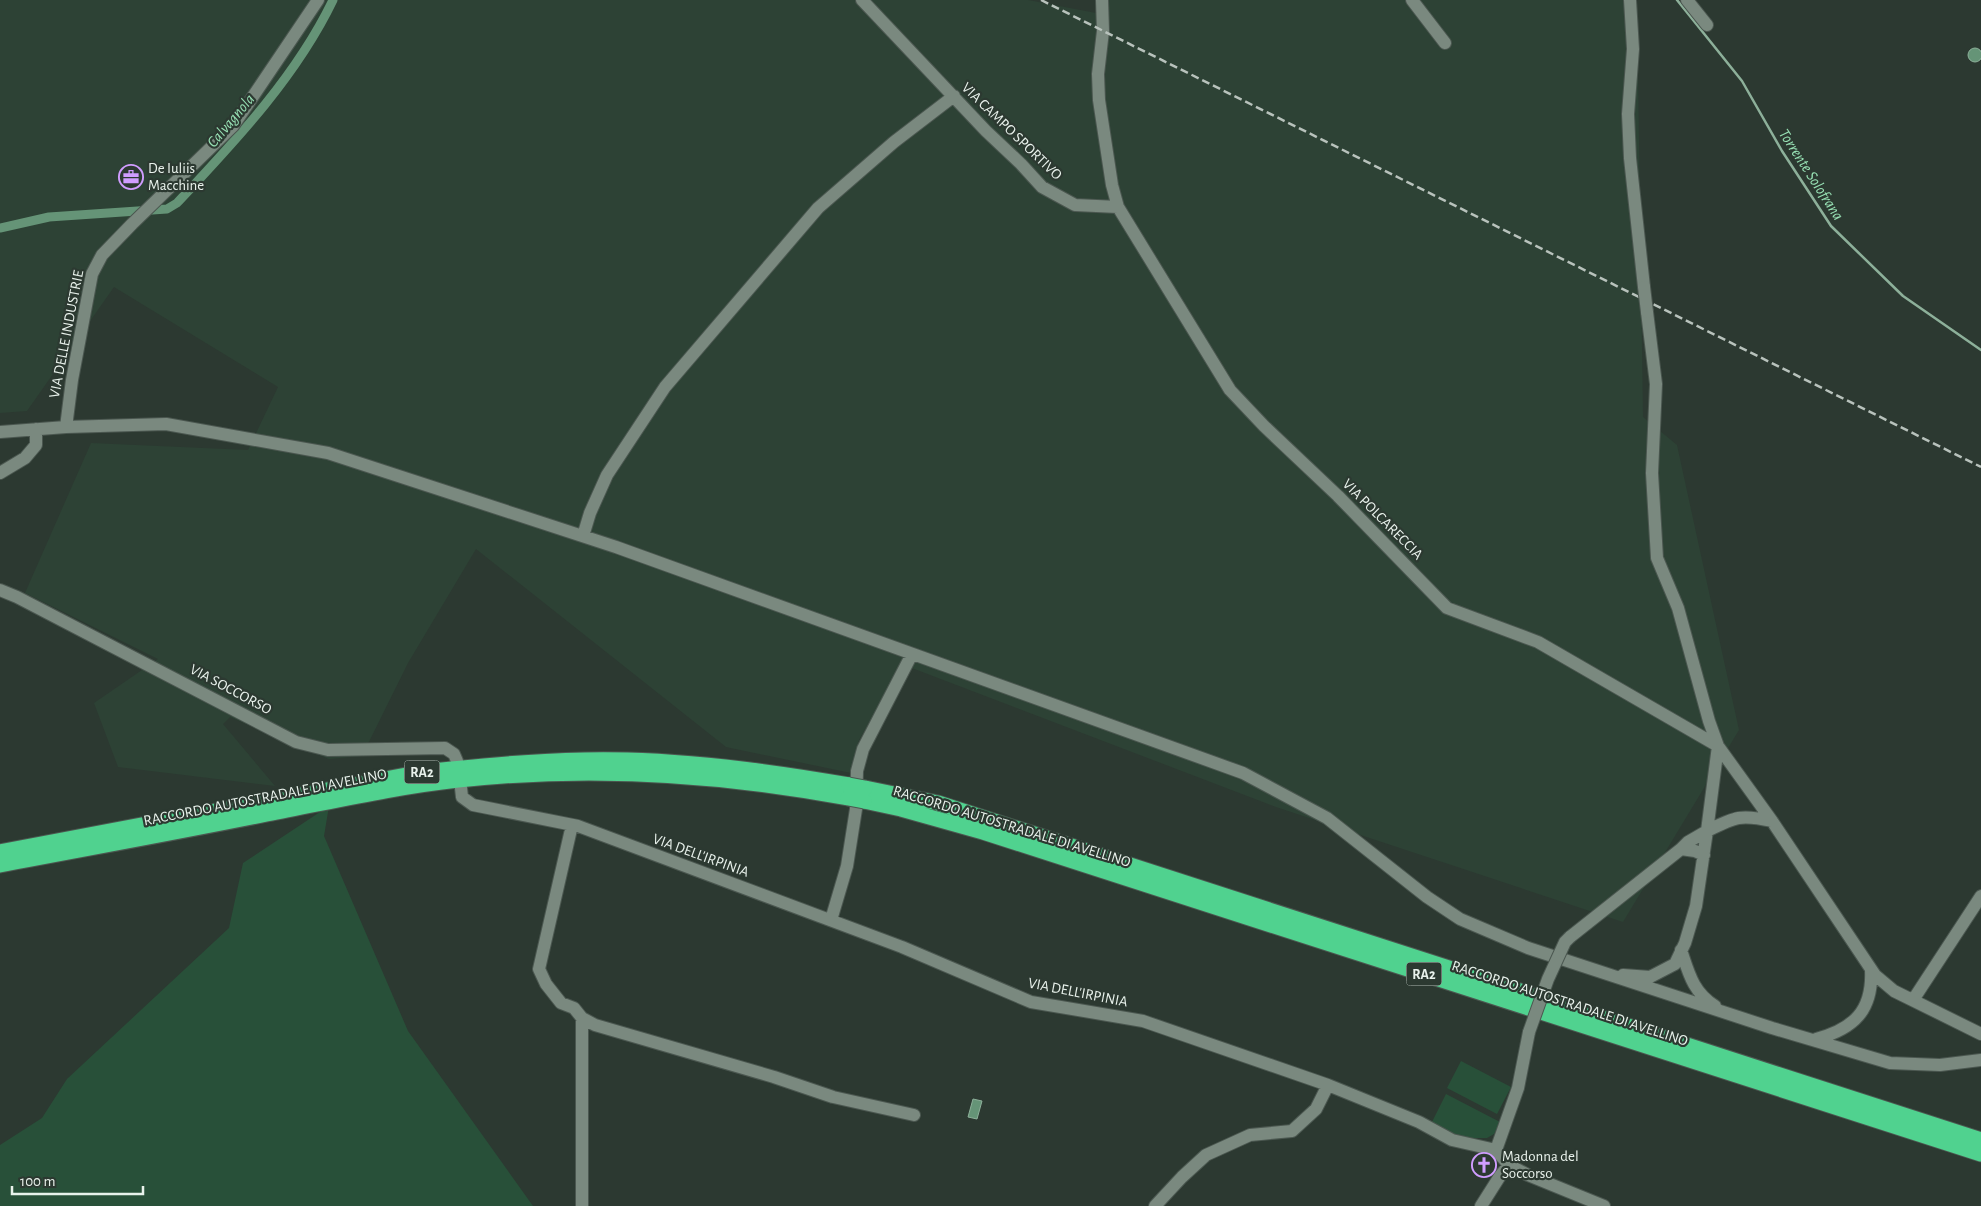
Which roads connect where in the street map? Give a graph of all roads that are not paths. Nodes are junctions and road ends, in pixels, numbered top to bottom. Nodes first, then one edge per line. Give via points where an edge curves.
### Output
1 (318, 0) edge
2 (862, 0) edge
3 (1102, 0) edge
4 (1412, 0) edge
5 (1630, 0) edge
6 (1687, 0) edge
7 (1706, 25) dead end
8 (1445, 43) dead end
9 (954, 96) junction
10 (1118, 207) junction
11 (66, 427) junction
12 (36, 429) junction
13 (0, 432) edge
14 (0, 473) edge
15 (583, 536) junction
16 (0, 590) edge
17 (912, 654) junction
18 (1718, 746) junction
19 (457, 761) dead end
20 (461, 788) dead end
21 (849, 792) junction
22 (864, 794) junction
23 (1772, 821) junction
24 (572, 825) junction
25 (1707, 831) junction
26 (1680, 849) junction
27 (0, 852) edge
28 (1704, 855) junction
29 (0, 865) edge
30 (1981, 896) edge
31 (831, 920) junction
32 (1681, 950) junction
33 (1871, 970) junction
34 (1610, 975) junction
35 (1913, 1000) junction
36 (1725, 1013) junction
37 (582, 1018) junction
38 (1981, 1034) edge
39 (1813, 1039) junction
40 (1981, 1060) edge
41 (1328, 1085) junction
42 (914, 1115) dead end
43 (1981, 1140) edge
44 (1496, 1150) junction
45 (1981, 1154) edge
46 (1510, 1165) junction
47 (582, 1206) edge
48 (1155, 1206) edge
49 (1481, 1206) edge
50 (1604, 1206) edge

1 - 11 street, VIA DELLE INDUSTRIE via 232,126 102,256 92,274
2 - 9 street, VIA CAMPO SPORTIVO
3 - 10 street via 1099,100
4 - 8 street
5 - 18 street, bridge via 1633,49 1628,114 1630,158 1656,384 1652,473 1657,558 1678,608
6 - 7 street
9 - 10 street, VIA CAMPO SPORTIVO via 1042,187 1076,206
9 - 15 street via 894,142 818,208 665,387 607,475
10 - 18 street, VIA POLCARECCIA via 1230,390 1447,608 1538,642
11 - 12 street
11 - 15 street via 166,424 328,453
12 - 13 street
12 - 14 street via 36,444 25,458
15 - 17 street
16 - 19 street, VIA SOCCORSO via 296,742 328,750 444,748 454,754
17 - 31 street via 863,749 857,771 856,809 847,866
17 - 34 street via 1243,773 1326,818 1460,919 1528,948
18 - 23 street
18 - 25 street
20 - 24 street, VIA DELL'IRPINIA via 462,797 473,805
21 - 22 highway, RACCORDO AUTOSTRADALE DI AVELLINO / RA2, bridge
21 - 27 highway, RACCORDO AUTOSTRADALE DI AVELLINO / RA2 via 730,767 626,760 489,765 422,772
21 - 29 highway, RACCORDO AUTOSTRADALE DI AVELLINO / RA2 via 651,774 493,777 399,789
22 - 43 highway, RACCORDO AUTOSTRADALE DI AVELLINO / RA2 via 938,804
22 - 45 highway, RACCORDO AUTOSTRADALE DI AVELLINO / RA2
23 - 25 street via 1732,818
23 - 33 street
24 - 31 street, VIA DELL'IRPINIA
24 - 37 street via 539,969 561,1003 574,1008
25 - 26 street
25 - 28 street
26 - 28 street
26 - 44 street, bridge via 1564,942 1529,1032 1518,1088
28 - 32 street via 1696,906
30 - 35 street
31 - 41 street, VIA DELL'IRPINIA via 1031,1002 1143,1021
32 - 34 street via 1675,964 1650,976
32 - 36 street via 1698,992
33 - 35 street via 1894,991
33 - 39 street via 1869,999 1860,1016 1832,1034
34 - 36 street
35 - 38 street
36 - 39 street
37 - 42 street via 595,1025 833,1097
37 - 47 street
39 - 40 street via 1890,1063 1940,1065
41 - 44 street, VIA DELL'IRPINIA via 1419,1122 1452,1140
41 - 48 street via 1316,1109 1292,1131 1250,1135 1206,1156
44 - 46 street
46 - 49 street
46 - 50 street

